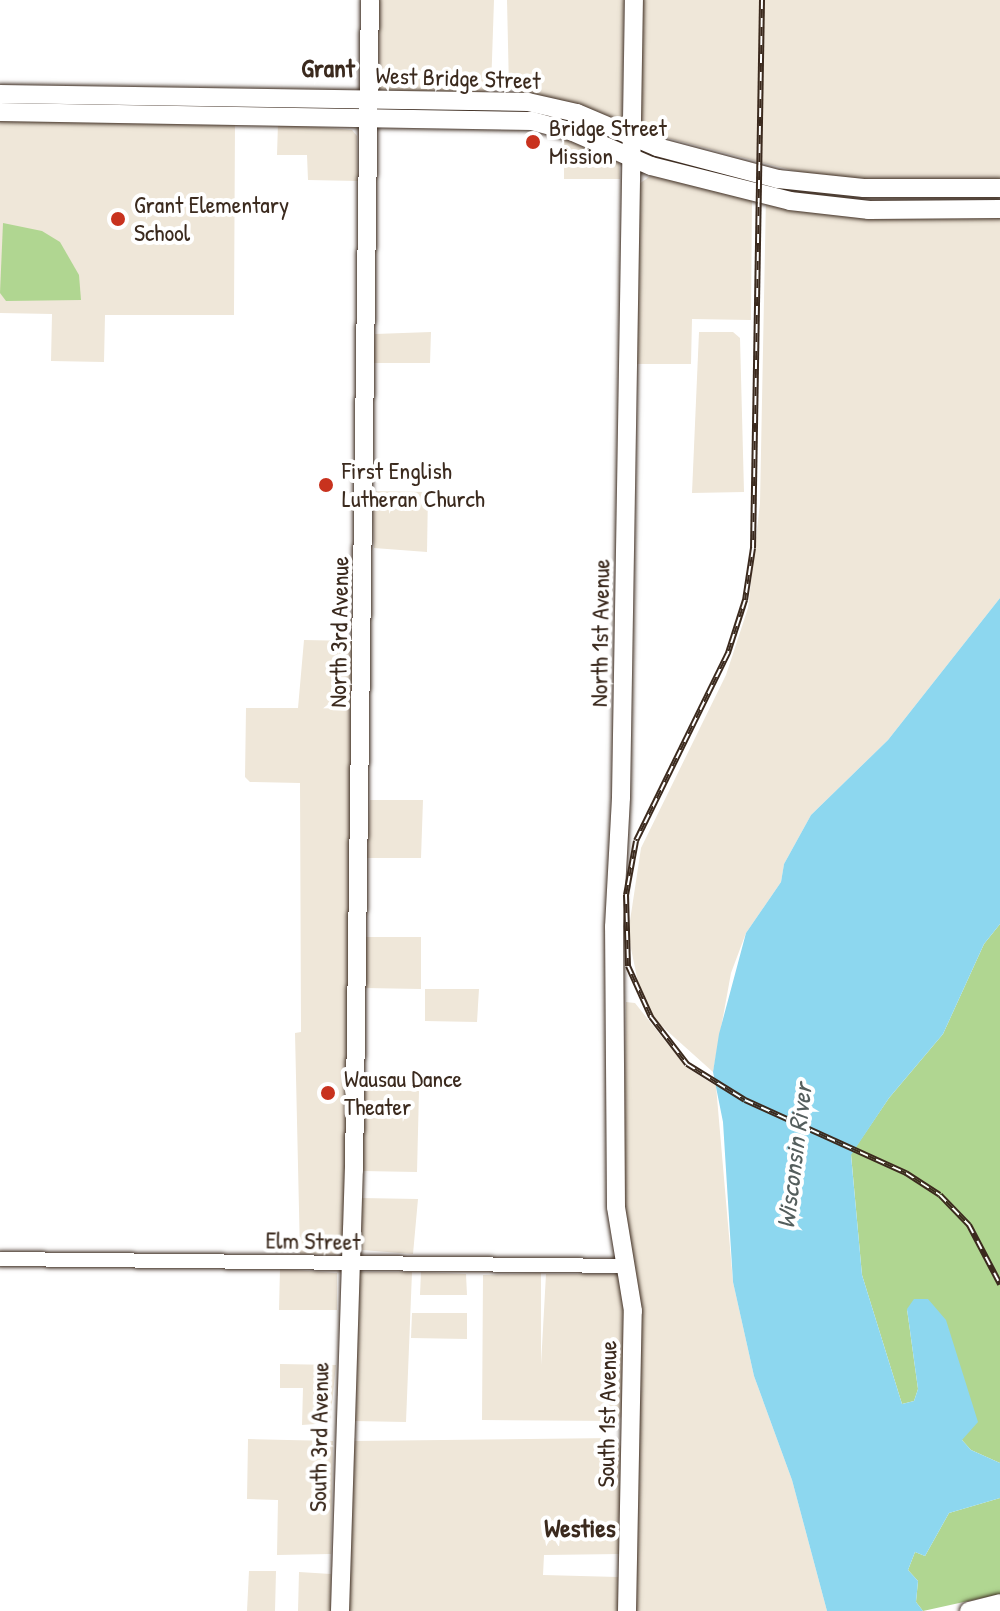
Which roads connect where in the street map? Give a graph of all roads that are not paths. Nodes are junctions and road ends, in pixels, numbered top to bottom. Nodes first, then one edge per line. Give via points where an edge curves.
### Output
1 (370, 0) edge
2 (634, 0) edge
3 (0, 94) edge
4 (368, 98) junction
5 (0, 112) edge
6 (368, 118) junction
7 (632, 139) junction
8 (632, 159) junction
9 (1000, 188) edge
10 (1000, 209) edge
11 (0, 1259) edge
12 (350, 1264) junction
13 (626, 1266) junction
14 (1000, 1603) edge
15 (340, 1611) edge
16 (627, 1611) edge
17 (971, 1611) edge

1 - 4 main road, North 3rd Avenue
2 - 7 main road, North 1st Avenue
3 - 4 main road, West Bridge Street
4 - 6 main road, North 3rd Avenue
4 - 7 main road, West Bridge Street via 538,103 577,113
5 - 6 main road, West Bridge Street
6 - 8 main road, West Bridge Street via 532,121 573,132
6 - 12 main road, North 3rd Avenue
7 - 8 main road, North 1st Avenue
7 - 9 main road, West Bridge Street via 759,175 859,188
8 - 10 main road, West Bridge Street via 759,194 869,210
8 - 13 main road, North 1st Avenue via 621,807 614,909 616,1207
11 - 12 street, Elm Street
12 - 13 street, Elm Street
12 - 15 main road, South 3rd Avenue
13 - 16 main road, South 1st Avenue via 633,1311
14 - 17 main road

